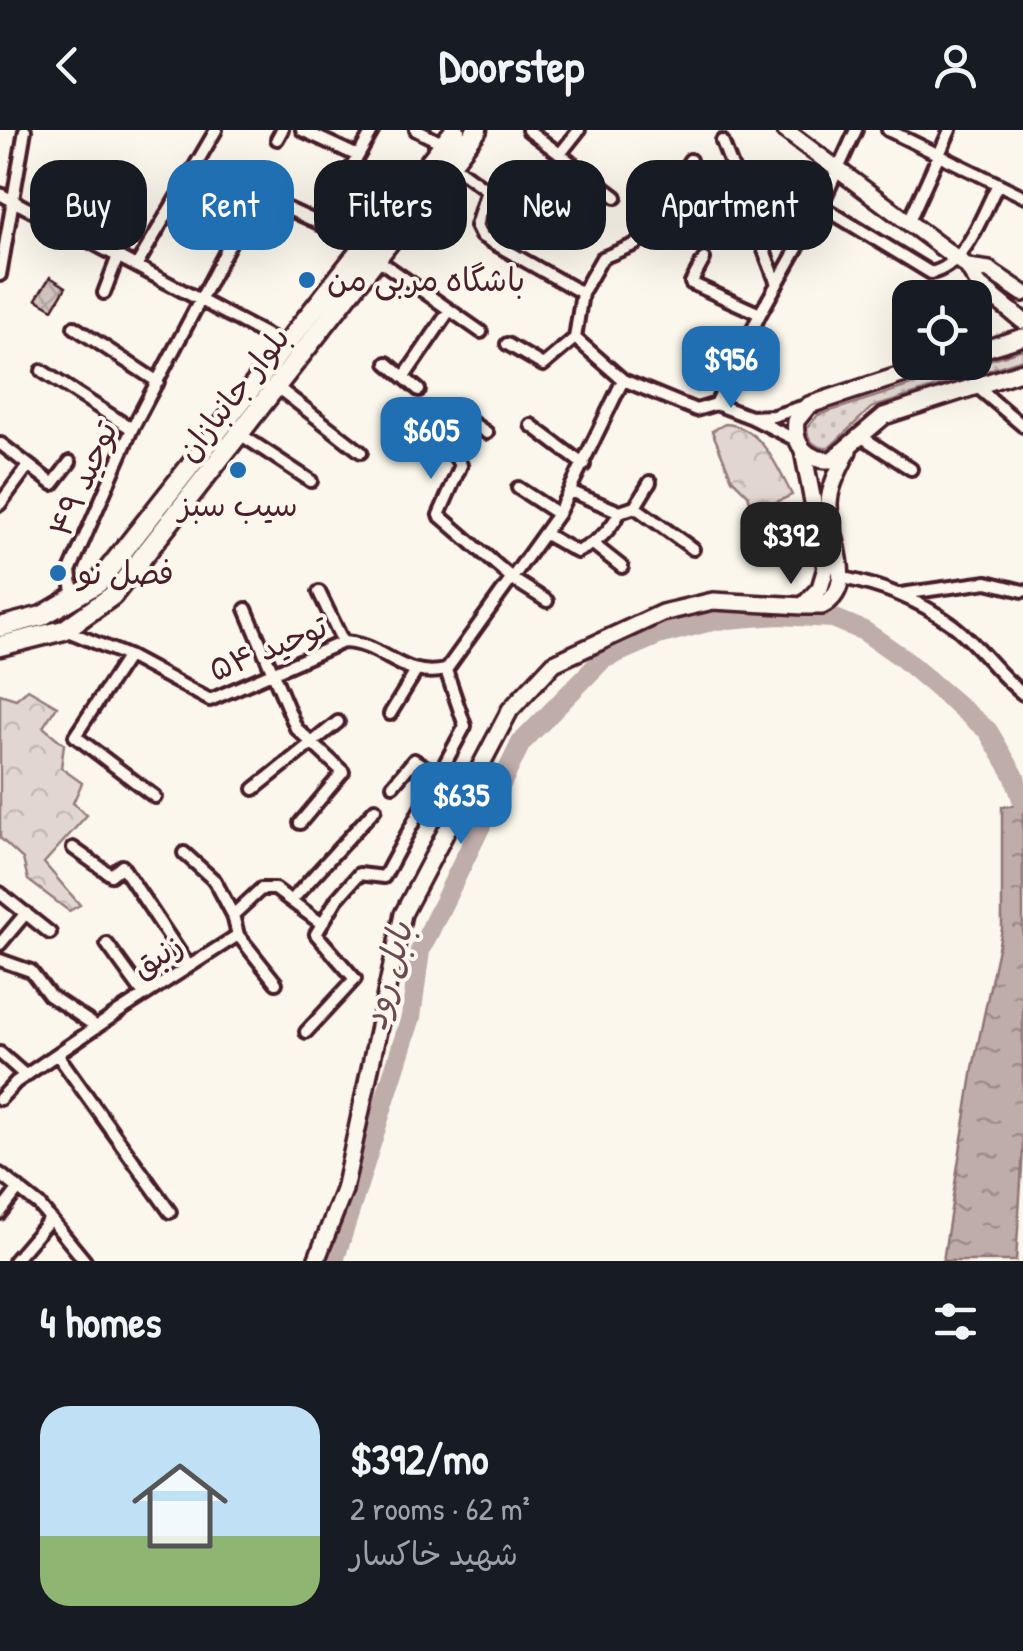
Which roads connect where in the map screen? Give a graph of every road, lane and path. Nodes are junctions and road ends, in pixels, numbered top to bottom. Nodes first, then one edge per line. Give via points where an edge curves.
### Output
1 (25, 130) edge
2 (216, 130) edge
3 (302, 130) edge
4 (373, 130) edge
5 (416, 130) edge
6 (477, 130) edge
7 (528, 130) edge
8 (579, 130) edge
9 (785, 130) edge
10 (856, 130) edge
11 (888, 130) edge
12 (950, 130) edge
13 (450, 137) edge
14 (722, 141) dead end
15 (560, 154) junction
16 (939, 155) junction
17 (358, 156) junction
18 (199, 160) edge
19 (356, 160) edge
20 (454, 160) edge
21 (838, 168) junction
22 (467, 175) edge
23 (833, 179) edge
24 (998, 184) junction
25 (0, 194) edge
26 (1023, 196) edge
27 (616, 197) dead end
28 (14, 202) junction
29 (833, 213) edge
30 (167, 215) edge
31 (909, 221) junction
32 (626, 247) edge
33 (228, 250) edge
34 (797, 250) edge
35 (371, 251) junction
36 (118, 256) junction
37 (704, 259) dead end
38 (963, 263) junction
39 (137, 265) junction
40 (0, 275) edge
41 (778, 284) junction
42 (104, 292) dead end
43 (582, 292) junction
44 (1023, 293) edge
45 (202, 299) junction
46 (448, 311) junction
47 (760, 314) junction
48 (74, 327) dead end
49 (1021, 331) edge
50 (480, 332) dead end
51 (575, 338) junction
52 (507, 344) dead end
53 (992, 344) edge
54 (286, 345) junction
55 (387, 363) dead end
56 (1023, 370) edge
57 (42, 371) dead end
58 (404, 377) junction
59 (892, 378) edge
60 (623, 380) junction
61 (158, 382) junction
62 (976, 386) junction
63 (277, 387) junction
64 (419, 390) dead end
65 (716, 404) junction
66 (809, 404) junction
67 (750, 417) junction
68 (531, 425) dead end
69 (1023, 426) edge
70 (132, 429) junction
71 (487, 433) dead end
72 (240, 434) junction
73 (859, 435) junction
74 (2, 444) edge
75 (800, 445) junction
76 (848, 451) junction
77 (360, 452) dead end
78 (70, 462) dead end
79 (584, 465) junction
80 (28, 466) junction
81 (911, 469) dead end
82 (311, 481) dead end
83 (650, 482) dead end
84 (518, 488) dead end
85 (570, 490) junction
86 (1, 501) edge
87 (635, 507) junction
88 (620, 512) junction
89 (558, 514) junction
90 (545, 534) junction
91 (593, 544) junction
92 (693, 548) dead end
93 (622, 567) dead end
94 (843, 578) junction
95 (514, 580) junction
96 (1023, 590) edge
97 (319, 592) dead end
98 (901, 594) junction
99 (546, 600) dead end
100 (74, 601) junction
101 (804, 606) junction
102 (246, 609) dead end
103 (0, 627) edge
104 (64, 630) junction
105 (342, 642) junction
106 (0, 646) edge
107 (128, 656) junction
108 (274, 670) junction
109 (446, 670) junction
110 (415, 673) junction
111 (1023, 694) edge
112 (390, 714) dead end
113 (338, 722) dead end
114 (309, 744) junction
115 (438, 775) junction
116 (394, 785) dead end
117 (254, 789) dead end
118 (155, 797) dead end
119 (375, 809) dead end
120 (300, 823) dead end
121 (73, 848) dead end
122 (184, 853) dead end
123 (0, 893) edge
124 (291, 901) junction
125 (26, 913) junction
126 (233, 915) junction
127 (322, 924) junction
128 (50, 932) dead end
129 (238, 935) junction
130 (0, 944) edge
131 (106, 944) dead end
132 (0, 960) edge
133 (188, 966) junction
134 (276, 983) dead end
135 (144, 995) junction
136 (96, 1027) junction
137 (306, 1032) dead end
138 (0, 1054) edge
139 (57, 1054) junction
140 (26, 1076) junction
141 (0, 1099) edge
142 (0, 1174) edge
143 (19, 1188) junction
144 (170, 1212) dead end
145 (0, 1214) edge
146 (50, 1219) junction
147 (79, 1259) edge
148 (14, 1261) edge
149 (316, 1261) edge

1 - 28 street
2 - 18 street
3 - 17 street
4 - 17 street
5 - 13 street
6 - 20 highway, بلوار جانبازان
7 - 15 street
8 - 15 street
9 - 21 main road
10 - 21 street
11 - 16 street
12 - 16 street
13 - 35 highway, بلوار جانبازان
14 - 41 street
15 - 27 street
16 - 24 street
16 - 31 street
17 - 19 street
21 - 23 street
21 - 31 main road
22 - 43 street via 488,190 476,226 481,236
24 - 26 street
24 - 38 street
25 - 28 street
28 - 36 street
28 - 40 street
29 - 38 street via 931,273
30 - 39 street
31 - 38 main road
32 - 43 street via 607,254
33 - 45 street, توحید ۴۹
34 - 41 street
35 - 46 street
35 - 54 highway, بلوار جانبازان
35 - 63 highway, بلوار جانبازان
36 - 39 street
36 - 42 street
37 - 47 street via 691,283
38 - 44 main road via 989,270
38 - 49 main road
39 - 45 street
41 - 47 street
43 - 51 street
45 - 54 street
45 - 61 street, توحید ۴۹
46 - 50 street
46 - 58 street
47 - 65 street
48 - 61 street
49 - 53 main road
51 - 52 street via 543,365
51 - 60 street
54 - 100 highway, بلوار جانبازان via 98,583
55 - 58 street
56 - 62 main road
57 - 70 street
58 - 64 street
59 - 66 main road
60 - 65 street via 696,410
60 - 79 street
61 - 70 street, توحید ۴۹
62 - 69 street
62 - 73 main road via 884,416
63 - 72 highway, بلوار جانبازان
63 - 77 street
65 - 67 street
66 - 67 street
66 - 75 main road via 796,421
67 - 75 street
68 - 79 street
70 - 100 street, توحید ۴۹ via 70,571
71 - 95 street via 462,416 444,442 462,465 439,516
72 - 82 street
72 - 104 highway, بلوار جانبازان via 112,596
73 - 76 main road
73 - 81 street
74 - 80 street
75 - 76 main road via 821,460
75 - 101 main road via 826,568
76 - 94 main road via 829,504
78 - 80 street via 53,484
79 - 85 street
80 - 86 street
83 - 87 street
84 - 89 street
85 - 88 street
85 - 89 street
87 - 88 street
87 - 92 street
88 - 91 street
89 - 90 street
90 - 91 street via 577,552
90 - 95 street
91 - 93 street
94 - 98 street
94 - 101 main road via 830,602
95 - 99 street
95 - 109 street
96 - 98 street via 987,582
97 - 105 street
98 - 111 street via 952,624
100 - 103 highway, بلوار جانبازان
101 - 149 main road via 714,600 662,613 554,663 510,710 403,914 348,1178
102 - 108 street
104 - 106 highway, بلوار جانبازان
104 - 107 street, توحید ۵۴
105 - 108 street, توحید ۵۴
105 - 110 street, توحید ۵۴ via 366,646
107 - 108 street, توحید ۵۴ via 210,700
107 - 118 street via 74,736
108 - 114 street
109 - 110 street
109 - 115 street via 465,726
110 - 112 street
113 - 114 street
114 - 117 street
114 - 120 street via 343,772
115 - 116 street via 414,760
115 - 127 street via 384,876 359,874
119 - 124 street
121 - 133 street via 110,874 122,866
122 - 126 street via 215,880
123 - 125 street
124 - 126 street via 261,888
124 - 127 street
125 - 128 street
125 - 130 street
126 - 129 street
127 - 137 street via 316,934 354,980
129 - 133 street, زنبق
129 - 134 street
131 - 135 street
132 - 136 street via 31,972 49,995
133 - 135 street, زنبق
135 - 136 street, زنبق
136 - 139 street, زنبق
138 - 140 street
139 - 140 street, زنبق
139 - 144 street
140 - 141 street, زنبق
142 - 143 street
143 - 145 street
143 - 146 street
146 - 147 street
146 - 148 street

